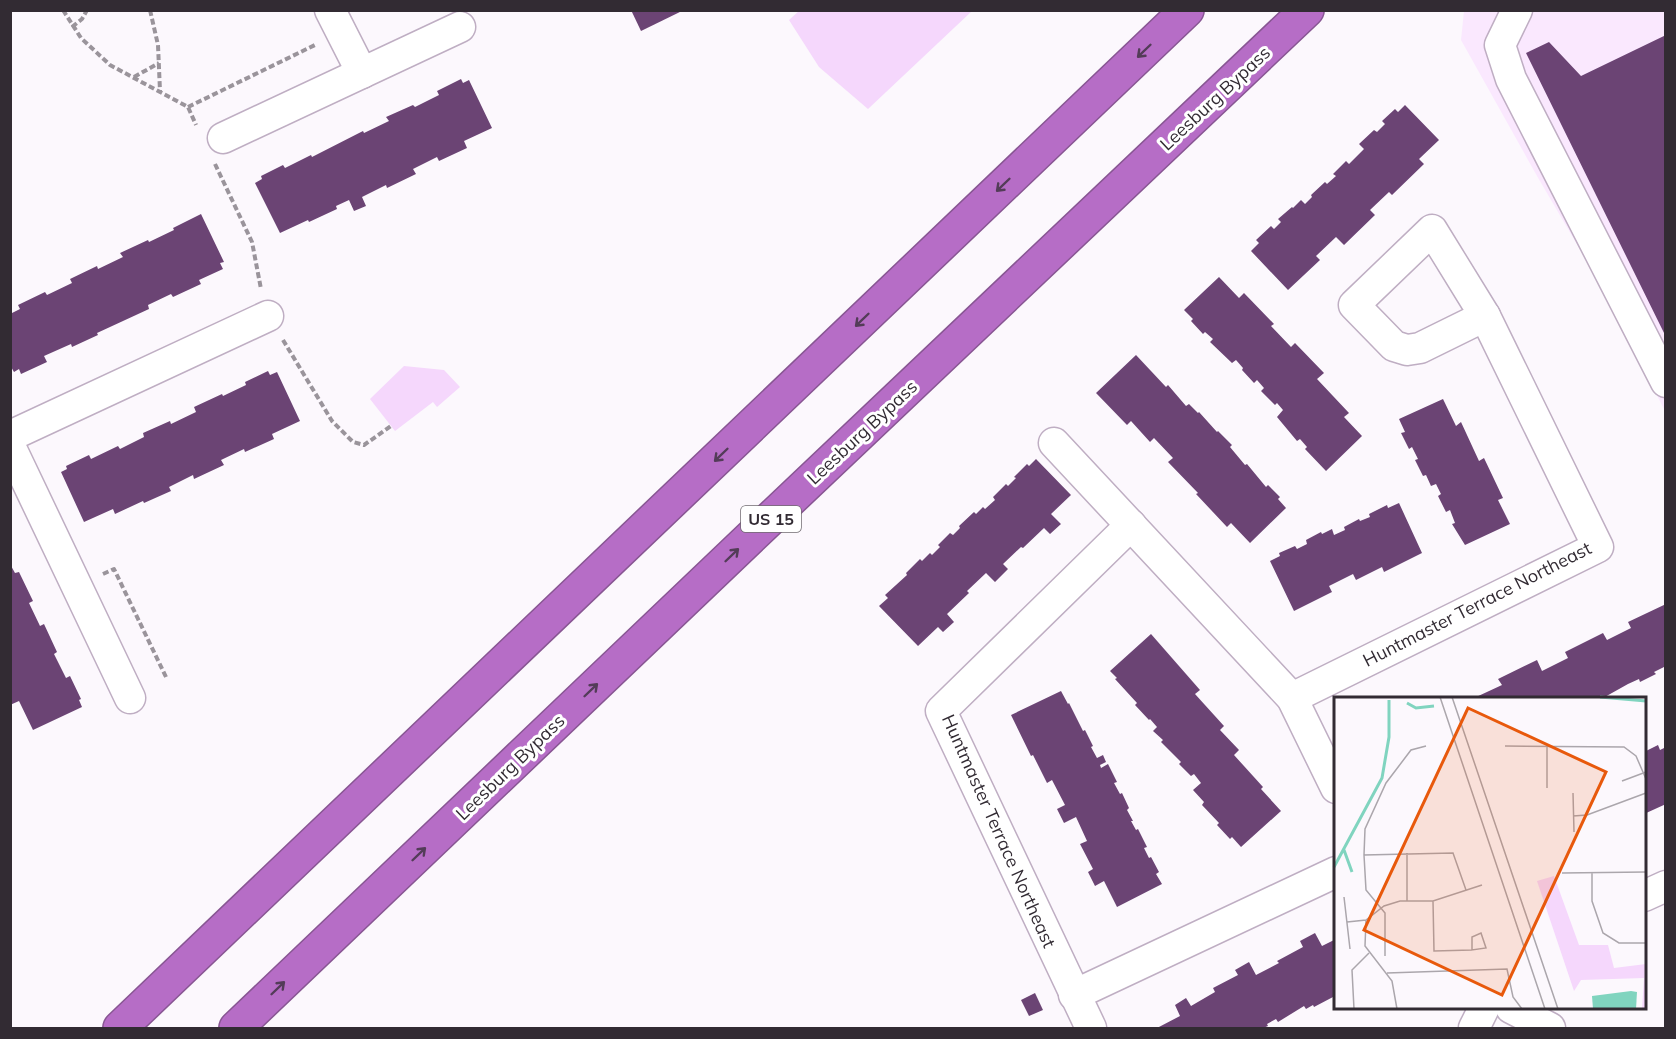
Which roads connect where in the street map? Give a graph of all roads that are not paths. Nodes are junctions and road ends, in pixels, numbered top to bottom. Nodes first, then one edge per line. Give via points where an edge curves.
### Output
1 (330, 10) edge
2 (1187, 10) edge
3 (1307, 10) edge
4 (1517, 10) edge
5 (460, 27) dead end
6 (362, 73) junction
7 (211, 142) road end
8 (270, 314) road end
9 (1485, 316) dead end
10 (1665, 382) edge
11 (10, 436) edge
12 (1054, 443) dead end
13 (10, 446) edge
14 (1131, 525) junction
15 (130, 698) dead end
16 (1292, 698) junction
17 (1334, 786) edge
18 (1334, 872) edge
19 (1665, 886) edge
20 (1646, 895) edge
21 (1074, 995) junction
22 (1484, 1009) edge
23 (1513, 1009) edge
24 (120, 1029) edge
25 (236, 1029) edge
26 (1091, 1029) edge
27 (1474, 1029) edge
28 (1550, 1029) edge

1 - 6 street
2 -> 24 highway
25 -> 3 highway, Leesburg Bypass / US 15
4 - 10 street via 1500,45 1511,79
5 - 6 street
6 - 7 street
8 - 11 street
9 - 16 street, Huntmaster Terrace Northeast via 1598,547
12 - 14 street
13 - 15 street
14 - 16 street
14 - 21 street, Huntmaster Terrace Northeast via 941,711
16 - 17 street
18 - 21 street
19 - 20 street
21 - 26 street, Huntmaster Terrace Northeast
22 - 27 street
23 - 28 street

